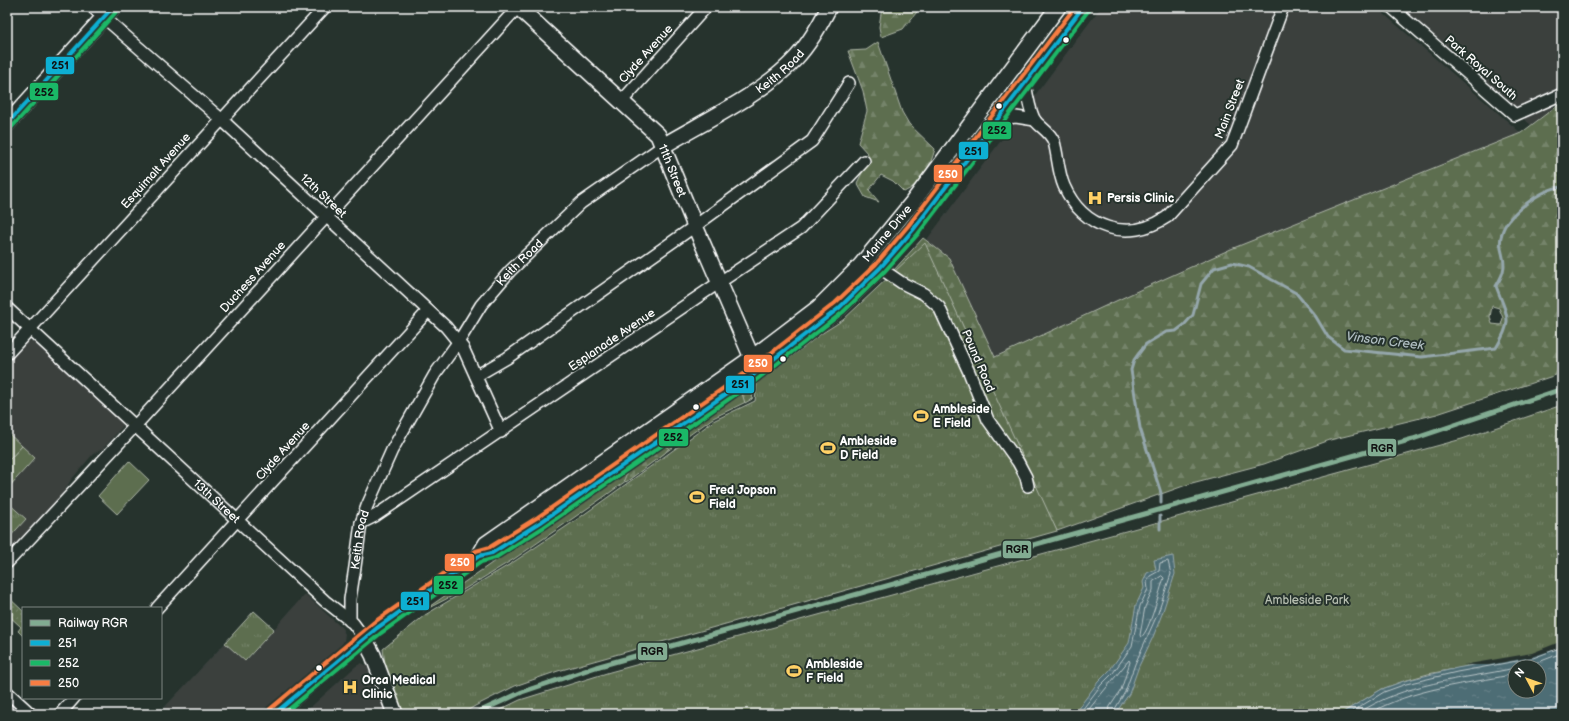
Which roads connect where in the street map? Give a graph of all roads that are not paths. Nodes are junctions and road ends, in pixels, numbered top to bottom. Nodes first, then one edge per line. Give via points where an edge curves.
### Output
1 (92, 7) edge
2 (325, 7) edge
3 (518, 7) edge
4 (706, 7) edge
5 (829, 7) edge
6 (1058, 7) edge
7 (1083, 7) edge
8 (1283, 7) edge
9 (1391, 7) edge
10 (108, 12) edge
11 (849, 83) dead end
12 (1025, 83) junction
13 (1562, 94) edge
14 (622, 101) junction
15 (221, 119) junction
16 (999, 119) junction
17 (1035, 120) junction
18 (7, 124) edge
19 (663, 146) junction
20 (864, 161) dead end
21 (326, 217) junction
22 (695, 226) junction
23 (875, 248) junction
24 (880, 268) junction
25 (719, 282) junction
26 (7, 308) edge
27 (428, 311) junction
28 (30, 328) junction
29 (459, 341) junction
30 (7, 354) edge
31 (752, 358) junction
32 (476, 376) junction
33 (135, 426) junction
34 (501, 432) junction
35 (1028, 486) dead end
36 (238, 520) junction
37 (361, 523) junction
38 (479, 556) junction
39 (7, 563) edge
40 (158, 607) edge
41 (350, 621) junction
42 (364, 638) junction
43 (7, 692) edge
44 (73, 699) edge
45 (30, 714) edge
46 (60, 714) edge
47 (274, 714) edge
48 (395, 714) edge

1 - 10 street, 12th Street
2 - 15 street, Esquimalt Avenue
3 - 14 main road, 11th Street
3 - 21 street, Duchess Avenue
4 - 14 street, Clyde Avenue
5 - 19 main road, Keith Road via 806,45 780,74
6 - 23 main road, Marine Drive via 912,203
7 - 12 main road, Marine Drive
8 - 17 street, Main Street via 1232,145 1185,200 1154,225 1134,230 1120,230 1099,224 1078,210 1064,185 1053,140
9 - 13 street, Park Royal South via 1515,115
10 - 15 street, 12th Street
10 - 18 main road
11 - 22 street via 812,141
12 - 16 main road, Marine Drive
12 - 17 street, Main Street
14 - 19 main road, 11th Street via 658,135
15 - 21 street, 12th Street
15 - 28 street, Esquimalt Avenue
16 - 17 street via 1016,117
16 - 24 main road, Marine Drive via 913,230
19 - 22 main road, 11th Street
19 - 29 street, Keith Road via 600,188 564,219 481,304
20 - 25 street, Esplanade Avenue via 801,228
21 - 27 street, 12th Street
21 - 33 street, Duchess Avenue
22 - 25 main road, 11th Street
22 - 32 street via 507,358
23 - 24 main road
23 - 31 main road, Marine Drive via 818,308
24 - 35 street, Pound Road via 924,294 939,307 988,420 1018,462
24 - 38 main road, Marine Drive via 840,308 752,376 541,522 492,553
25 - 31 main road, 11th Street
25 - 34 street, Esplanade Avenue
26 - 28 street, 13th Street
27 - 29 street, 12th Street
27 - 36 street, Clyde Avenue
28 - 30 street, Esquimalt Avenue
28 - 33 street, 13th Street
29 - 32 street, 12th Street
29 - 37 street, Keith Road via 434,374 392,450 374,486
31 - 38 main road, Marine Drive via 486,544
32 - 34 street, 12th Street
33 - 36 street, 13th Street
33 - 39 street, Duchess Avenue
34 - 37 street, Esplanade Avenue
36 - 40 street, Clyde Avenue
36 - 41 street, 13th Street via 325,602
37 - 41 street, Keith Road via 350,599
38 - 42 main road, Marine Drive
41 - 42 street, 13th Street
42 - 47 main road, Marine Drive
42 - 48 main road, 13th Street
43 - 45 street
44 - 46 street

